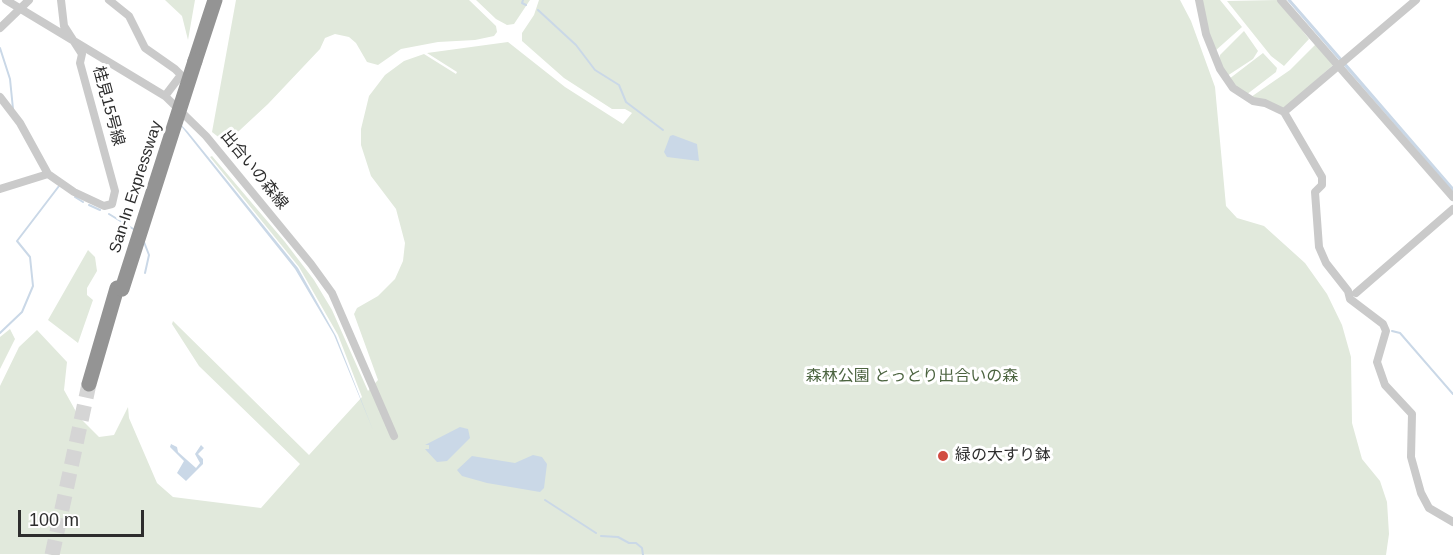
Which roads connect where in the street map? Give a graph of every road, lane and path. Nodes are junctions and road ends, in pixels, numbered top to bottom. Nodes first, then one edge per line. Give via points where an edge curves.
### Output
1 (6, 0) edge
2 (29, 0) edge
3 (61, 0) edge
4 (110, 0) edge
5 (210, 0) edge
6 (215, 0) edge
7 (1199, 0) edge
8 (1281, 0) edge
9 (1416, 0) edge
10 (19, 9) junction
11 (0, 28) edge
12 (75, 44) junction
13 (192, 61) junction
14 (1339, 66) junction
15 (165, 96) junction
16 (0, 97) edge
17 (1284, 112) junction
18 (48, 174) junction
19 (0, 189) edge
20 (1453, 198) edge
21 (1453, 209) edge
22 (1356, 293) dead end
23 (91, 385) tunnel mouth
24 (394, 436) dead end
25 (1453, 522) edge

1 - 10 street, 出合いの森線
2 - 10 street
3 - 12 street, 桂見15号線 via 64,26
4 - 15 street via 129,16 145,48 181,75
5 - 13 highway, San-In Expressway
6 - 13 highway, San-In Expressway
7 - 17 street via 1201,22 1220,69 1233,88 1253,101
8 - 14 street
9 - 14 street
10 - 11 street
10 - 12 street, 出合いの森線
12 - 15 street, 出合いの森線
12 - 18 street, 桂見15号線 via 82,54 80,63 115,191 112,204 104,206 74,192
13 - 23 highway, San-In Expressway
14 - 17 street
14 - 20 street
15 - 24 street, 出合いの森線 via 206,135 332,293
16 - 18 street, 桂見15号線 via 20,123
17 - 25 street via 1323,182 1315,192 1319,248 1350,298 1383,324 1385,341 1377,362 1384,385 1412,414 1411,457 1421,494 1429,508
18 - 19 street
21 - 22 street

